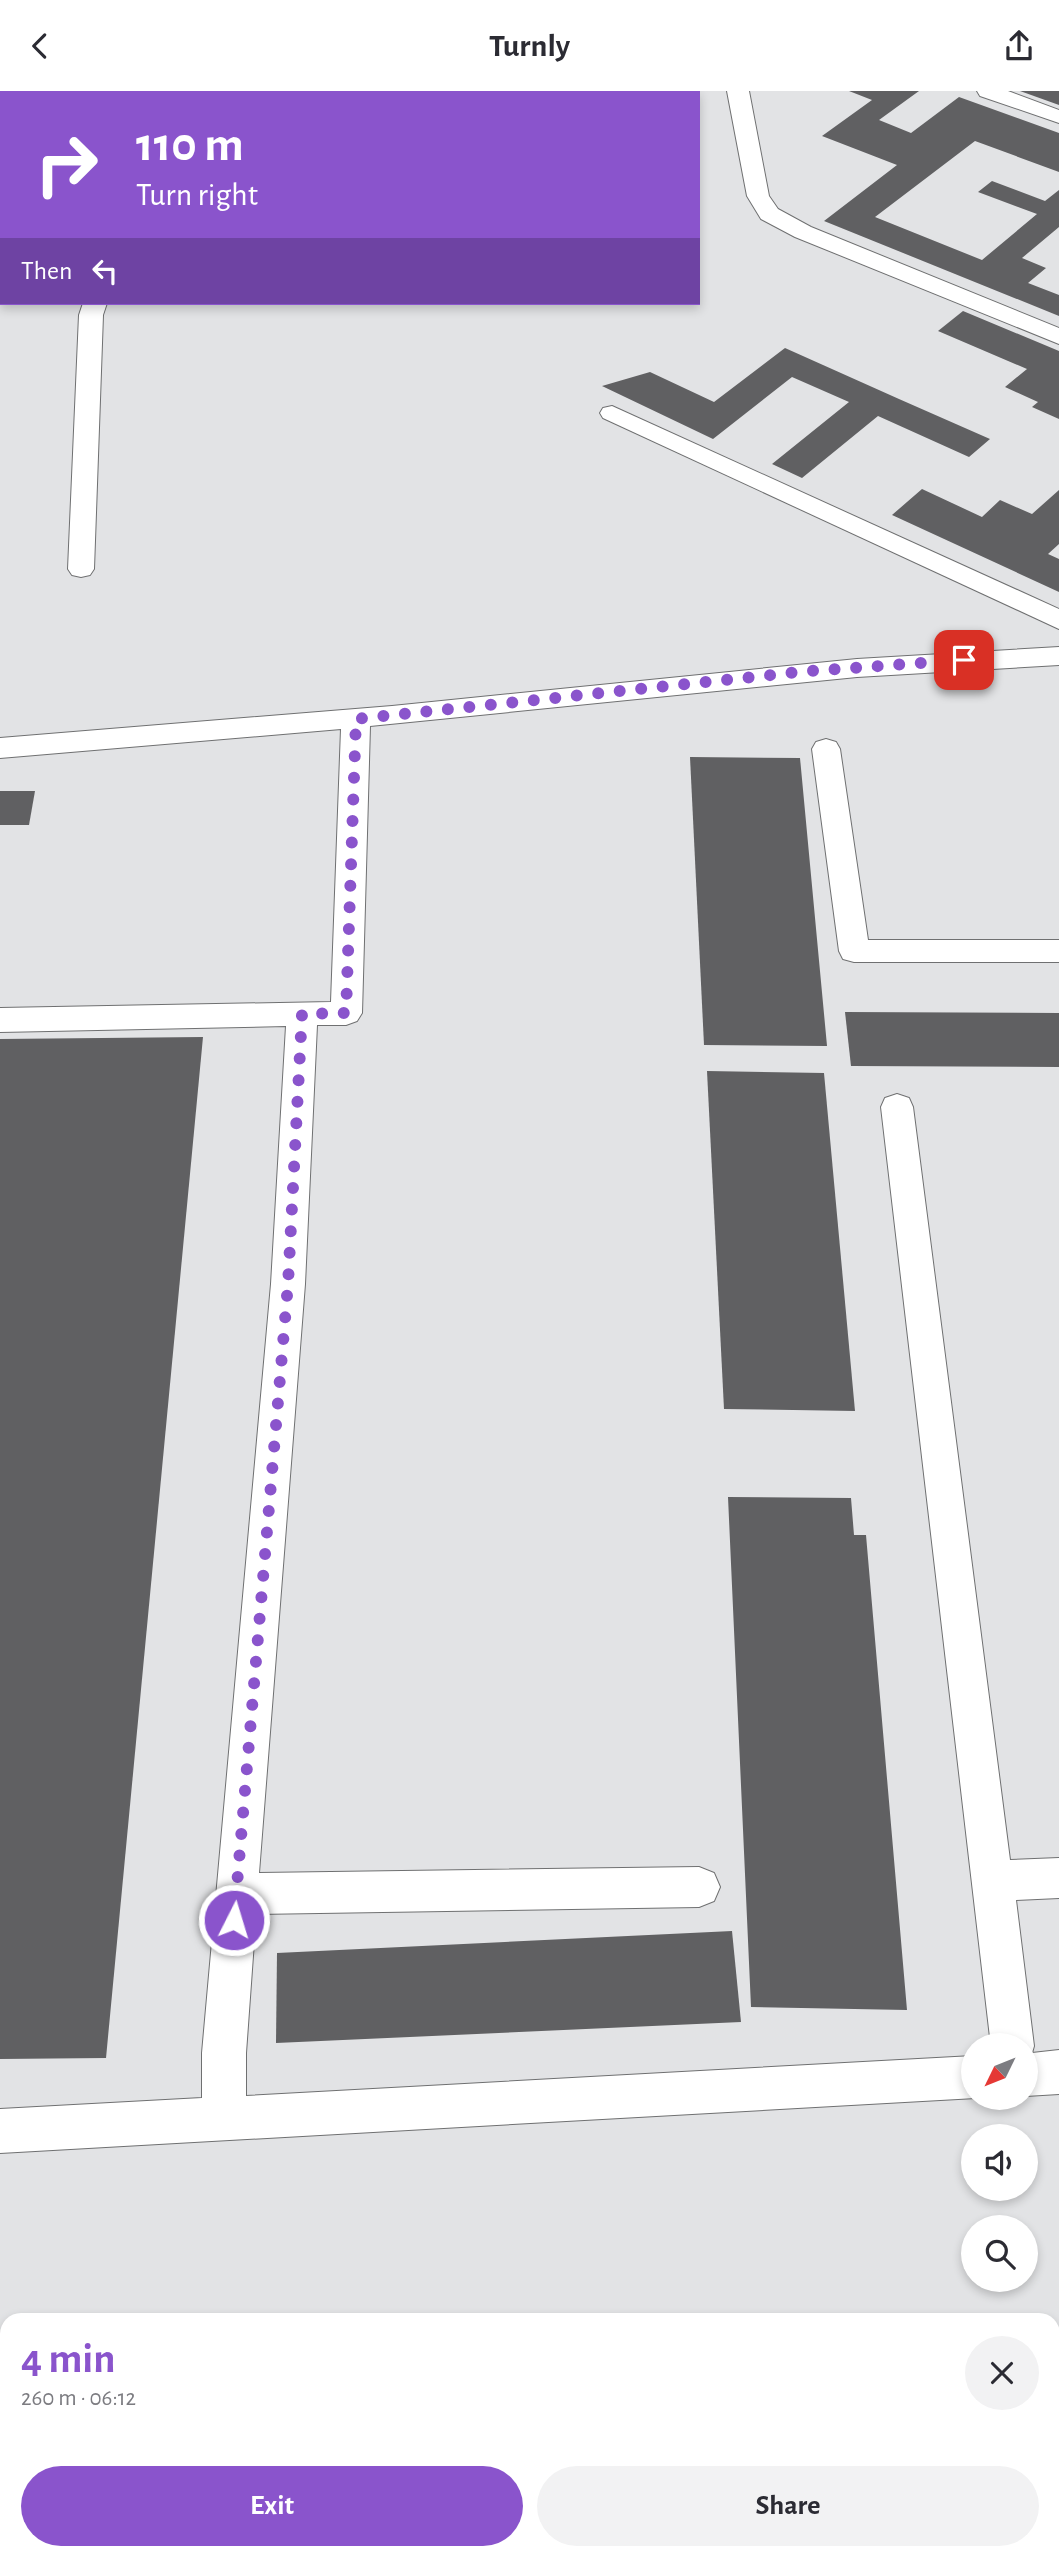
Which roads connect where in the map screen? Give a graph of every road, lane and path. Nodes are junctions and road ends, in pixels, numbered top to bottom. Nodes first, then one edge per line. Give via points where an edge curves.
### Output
1 (738, 91) edge
2 (988, 91) edge
3 (1059, 117) edge
4 (94, 305) edge
5 (1059, 337) edge
6 (612, 413) dead end
7 (81, 569) dead end
8 (1059, 620) edge
9 (1059, 656) edge
10 (356, 719) junction
11 (0, 748) edge
12 (826, 749) dead end
13 (1059, 951) edge
14 (302, 1014) junction
15 (0, 1020) edge
16 (897, 1107) dead end
17 (1059, 1878) edge
18 (992, 1881) junction
19 (699, 1887) dead end
20 (237, 1893) junction
21 (1011, 2033) edge
22 (1059, 2072) edge
23 (1038, 2074) edge
24 (961, 2079) edge
25 (224, 2119) junction
26 (0, 2131) edge

1 - 5 lane via 758,196 769,214
2 - 3 lane
4 - 7 lane
6 - 8 lane
9 - 10 lane via 809,671
10 - 11 lane
10 - 14 lane via 346,1013
12 - 13 lane via 854,951
14 - 15 lane
14 - 20 lane via 288,1284
16 - 18 lane
17 - 18 lane
18 - 21 lane
19 - 20 lane
20 - 25 lane via 224,2053
22 - 23 lane
24 - 25 lane
25 - 26 lane

